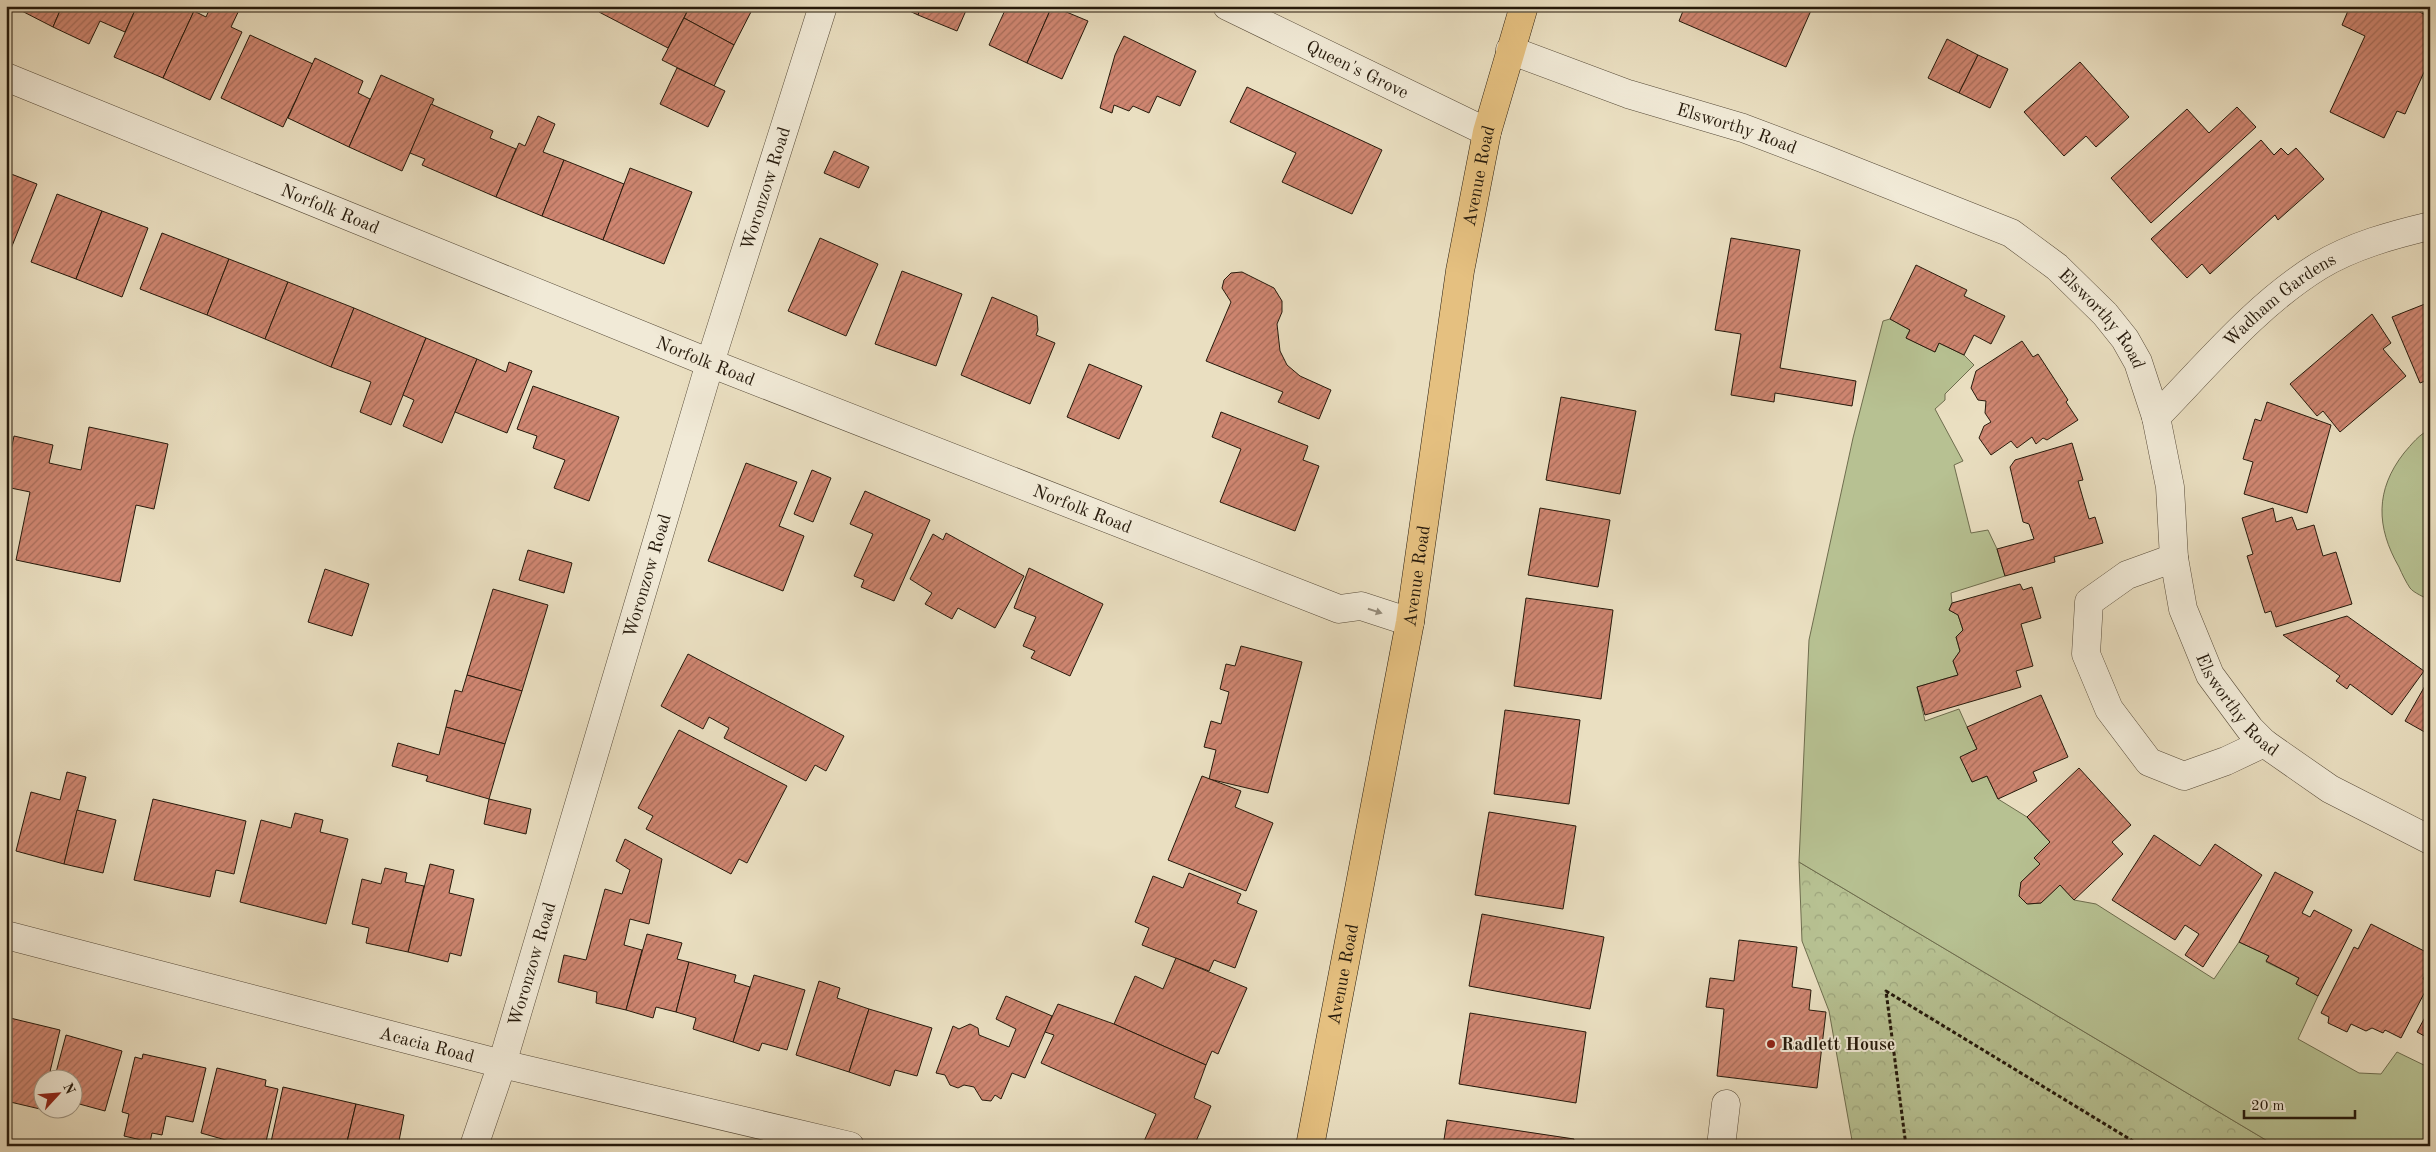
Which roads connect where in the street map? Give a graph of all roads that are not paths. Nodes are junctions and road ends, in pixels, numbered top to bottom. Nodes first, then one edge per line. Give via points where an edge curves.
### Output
1 (823, 6) edge
2 (1227, 6) edge
3 (1524, 6) edge
4 (1510, 50) junction
5 (6, 77) edge
6 (1487, 132) junction
7 (2430, 226) edge
8 (710, 363) junction
9 (2156, 417) junction
10 (2174, 558) junction
11 (1410, 622) junction
12 (2264, 743) junction
13 (2430, 840) edge
14 (6, 935) edge
15 (502, 1064) junction
16 (1726, 1104) dead end
17 (474, 1146) edge
18 (850, 1146) edge
19 (1310, 1146) edge
20 (1720, 1146) edge

1 - 8 street, Woronzow Road
2 - 6 street, Queen's Grove
3 - 4 main road, Avenue Road
4 - 6 main road, Avenue Road
4 - 9 street, Elsworthy Road via 1628,94 1753,132 2010,233 2057,266 2125,339 2138,362
5 - 8 street, Norfolk Road
6 - 11 main road, Avenue Road via 1460,272
7 - 9 street, Wadham Gardens via 2357,248 2319,266 2277,296
8 -> 11 street, Norfolk Road via 1339,609 1361,606
8 - 15 street, Woronzow Road
9 - 10 street, Elsworthy Road via 2170,488
10 - 12 street, Elsworthy Road via 2183,608 2210,675
10 - 12 street via 2127,575 2088,602 2086,654 2109,709 2149,762 2184,776
11 - 19 main road, Avenue Road
12 - 13 street, Elsworthy Road via 2330,789
14 - 15 street, Acacia Road
15 - 17 street, Woronzow Road
15 - 18 street, Acacia Road
16 - 20 street

